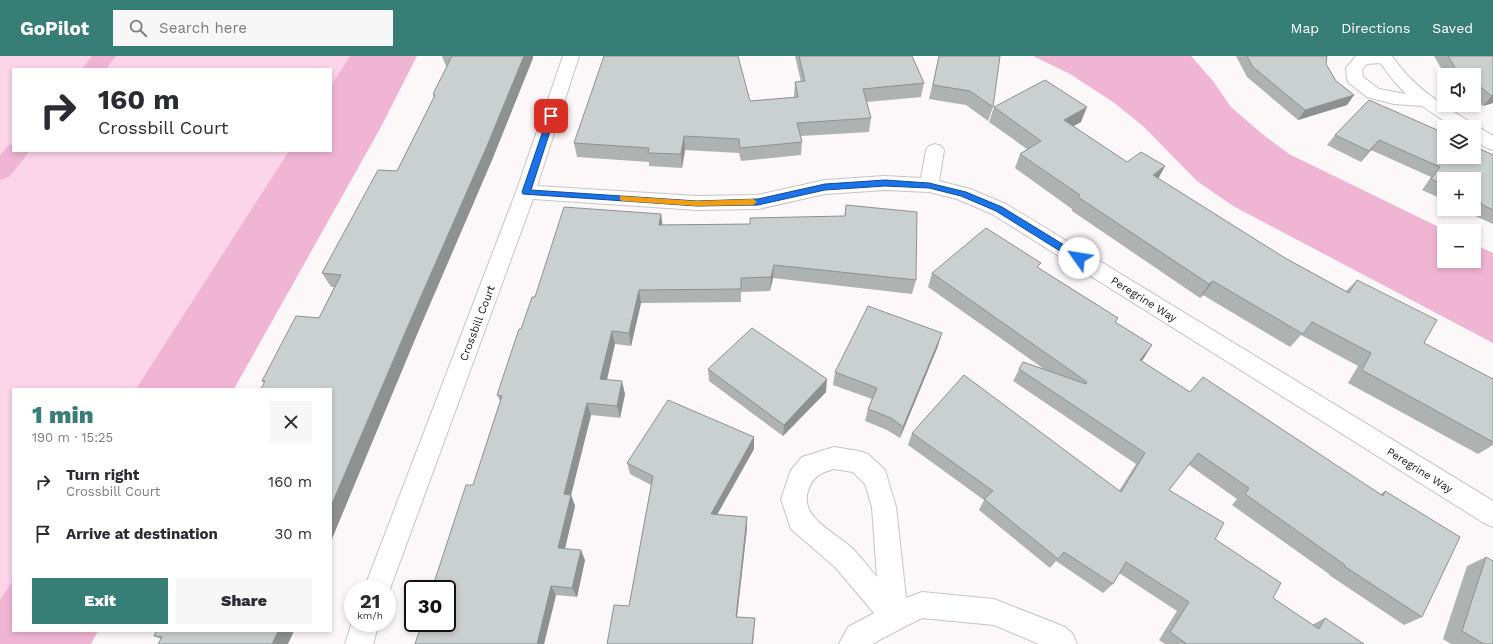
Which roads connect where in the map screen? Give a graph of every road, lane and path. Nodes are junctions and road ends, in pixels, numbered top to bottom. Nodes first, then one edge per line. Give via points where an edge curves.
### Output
1 (572, 56) edge
2 (1384, 57) edge
3 (1424, 101) junction
4 (1455, 120) edge
5 (1481, 136) edge
6 (1493, 144) edge
7 (936, 150) dead end
8 (929, 185) junction
9 (526, 192) junction
10 (1493, 515) edge
11 (380, 580) edge
12 (894, 618) junction
13 (362, 632) edge
14 (359, 644) edge
15 (853, 644) edge
16 (1063, 644) edge

1 - 9 street, Crossbill Court
2 - 3 street via 1402,80
2 - 3 street via 1362,60 1354,68 1355,79 1373,93
3 - 4 street
5 - 6 street
7 - 8 street
8 - 9 street, Peregrine Way via 885,183 832,187 758,202 705,203
8 - 10 street, Peregrine Way via 963,194 999,209
9 - 11 street, Crossbill Court
12 - 12 street via 884,507 876,478 859,462 834,458 811,465 800,478 793,499 800,521 844,558
12 - 15 street via 858,637
12 - 16 street via 922,605 994,612 1055,637
13 - 14 street

